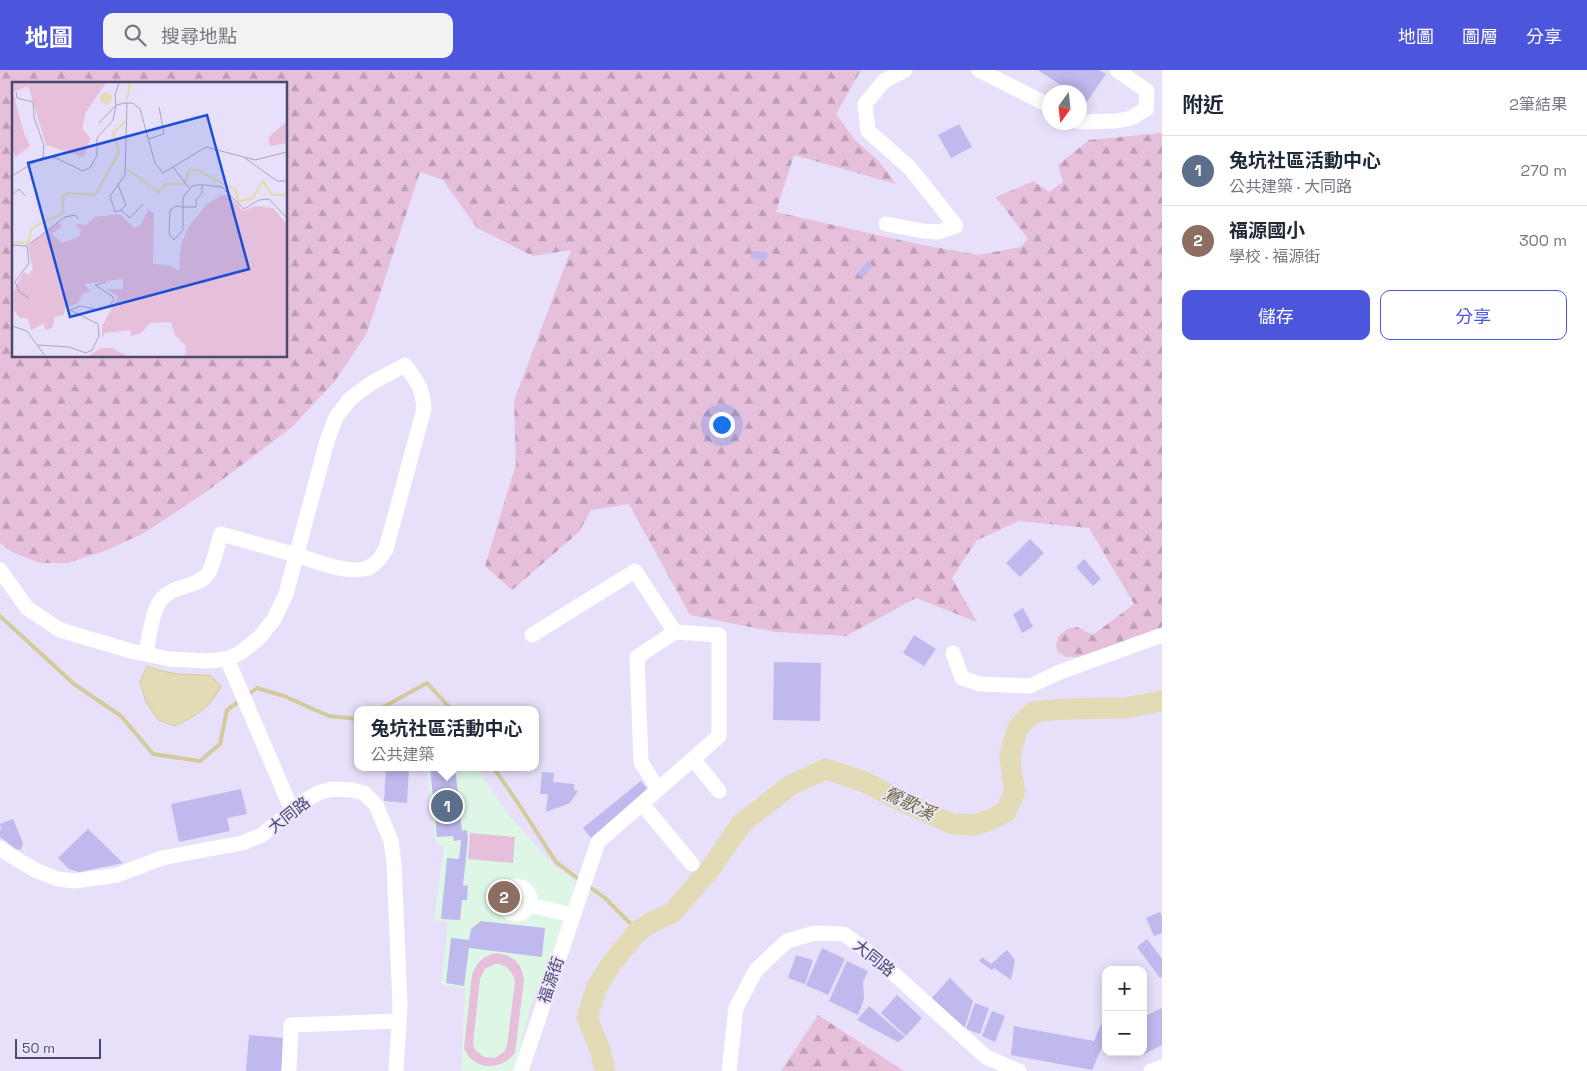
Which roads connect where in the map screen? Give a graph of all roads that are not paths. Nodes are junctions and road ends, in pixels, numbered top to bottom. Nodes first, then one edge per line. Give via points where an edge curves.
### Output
1 (905, 70) edge
2 (979, 70) edge
3 (1117, 70) edge
4 (1042, 102) edge
5 (1087, 122) edge
6 (886, 224) dead end
7 (296, 555) junction
8 (0, 570) edge
9 (675, 632) junction
10 (532, 635) dead end
11 (1162, 635) edge
12 (953, 653) dead end
13 (146, 654) junction
14 (227, 659) junction
15 (693, 759) junction
16 (658, 789) junction
17 (719, 791) dead end
18 (642, 804) junction
19 (292, 810) junction
20 (0, 848) edge
21 (692, 864) dead end
22 (529, 905) dead end
23 (573, 915) junction
24 (399, 1021) junction
25 (1162, 1067) edge
26 (289, 1071) edge
27 (396, 1071) edge
28 (521, 1071) edge
29 (729, 1071) edge
30 (1019, 1071) edge
31 (1151, 1071) edge

1 - 6 street via 884,81 865,104 868,131 910,168 956,226 939,232
2 - 4 street
3 - 5 street via 1147,92 1146,109 1131,118
7 - 7 street via 354,570 365,569 382,556 424,409 419,384 406,365 351,398 336,416
7 - 13 street via 221,534 207,576 169,591 157,604
7 - 14 street via 286,594 274,619 259,638
8 - 13 street via 27,608 60,630
9 - 10 street via 635,571
9 - 15 street, 福源街 via 719,635 719,736
9 - 16 street via 637,657 641,762
11 - 12 street via 1030,686 980,684 962,678
13 - 14 street via 208,662
14 - 19 street
15 - 16 street, 福源街
15 - 17 street
16 - 18 street, 福源街
18 - 21 street
18 - 23 street, 福源街 via 598,842
19 - 20 street, 大同路 via 262,835 242,843 162,858 117,875 75,881 37,871
19 - 24 street, 大同路 via 318,793 332,789 364,793 376,805 391,840 394,863
22 - 23 street
23 - 28 street, 福源街
24 - 26 street via 291,1024
24 - 27 street, 大同路
25 - 31 street
29 - 30 street, 大同路 via 736,1008 756,970 787,941 815,933 844,934 873,955 986,1058

